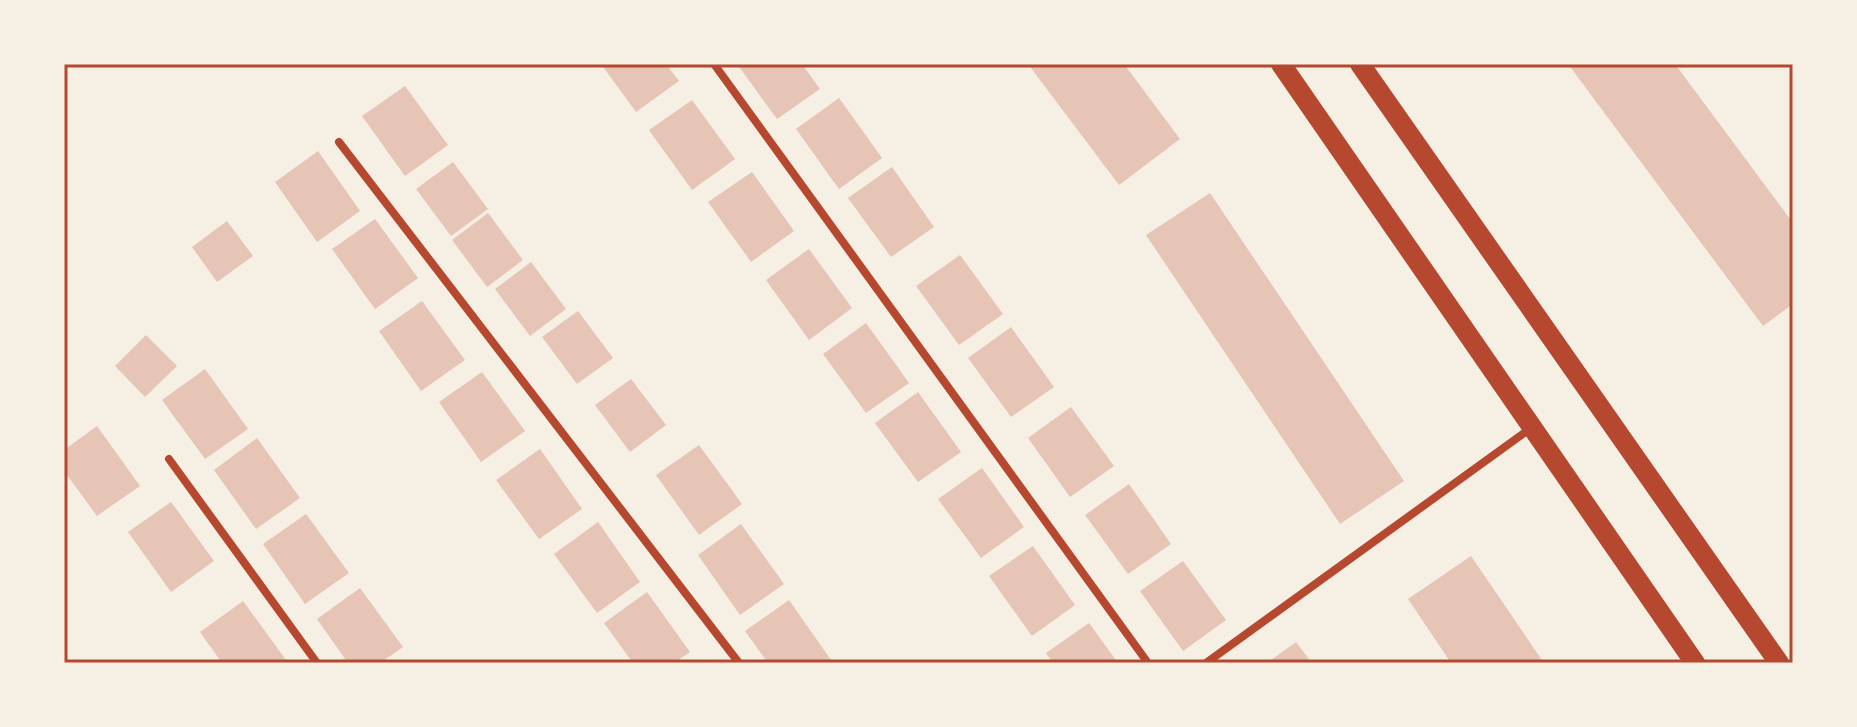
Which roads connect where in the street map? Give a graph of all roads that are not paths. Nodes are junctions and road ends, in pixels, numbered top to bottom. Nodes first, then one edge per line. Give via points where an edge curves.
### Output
1 (714, 64) edge
2 (1281, 64) edge
3 (1360, 64) edge
4 (339, 142) dead end
5 (1532, 428) junction
6 (169, 459) dead end
7 (317, 663) edge
8 (739, 663) edge
9 (1148, 663) edge
10 (1206, 663) edge
11 (1695, 663) edge
12 (1779, 663) edge

1 - 9 street
2 - 5 main road
3 - 12 main road
4 - 8 street
5 - 10 street
5 - 11 main road
6 - 7 street

